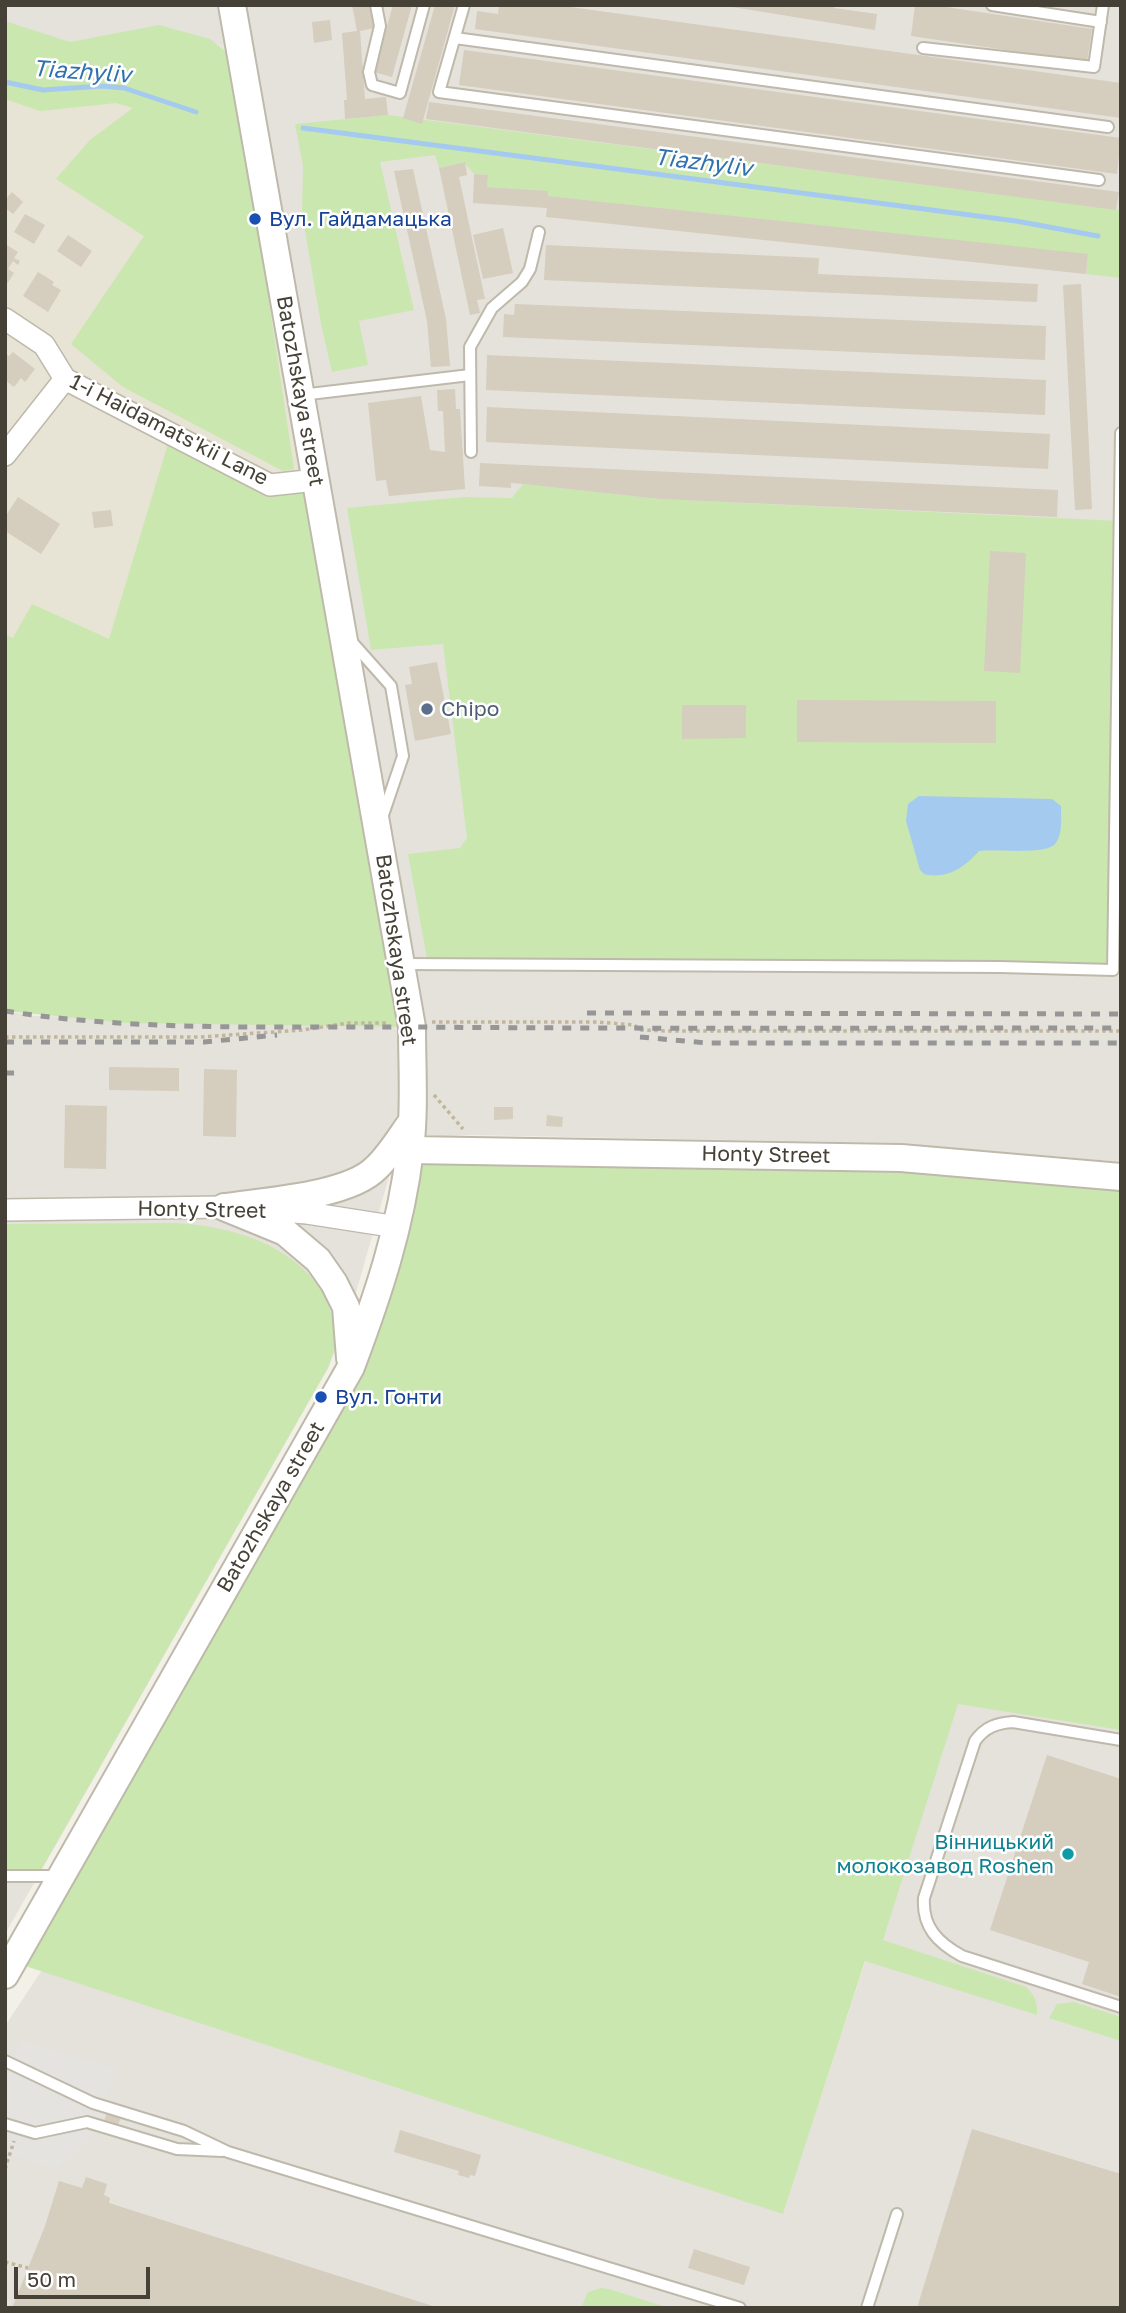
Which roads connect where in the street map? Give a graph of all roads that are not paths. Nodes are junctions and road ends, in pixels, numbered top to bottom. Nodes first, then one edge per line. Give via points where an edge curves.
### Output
1 (232, 5) edge
2 (376, 5) edge
3 (424, 5) edge
4 (464, 5) edge
5 (992, 5) edge
6 (1103, 5) edge
7 (1101, 22) junction
8 (455, 38) junction
9 (923, 48) dead end
10 (1108, 127) dead end
11 (1099, 180) dead end
12 (538, 232) dead end
13 (5, 318) edge
14 (470, 375) junction
15 (65, 379) junction
16 (301, 395) junction
17 (1121, 433) edge
18 (471, 452) dead end
19 (5, 455) edge
20 (316, 480) junction
21 (343, 632) junction
22 (378, 831) junction
23 (402, 964) junction
24 (1117, 971) edge
25 (412, 1121) junction
26 (410, 1150) junction
27 (1121, 1177) edge
28 (224, 1208) junction
29 (5, 1210) edge
30 (397, 1227) junction
31 (351, 1367) junction
32 (1121, 1740) edge
33 (5, 1876) edge
34 (62, 1876) junction
35 (5, 1975) edge
36 (1121, 2007) edge
37 (5, 2061) edge
38 (93, 2103) junction
39 (88, 2122) junction
40 (5, 2124) edge
41 (228, 2152) junction
42 (897, 2214) dead end
43 (740, 2308) edge
44 (867, 2308) edge

1 - 16 street, Batozhskaya street
2 - 3 lane via 380,26 369,72 372,85 400,93
4 - 8 lane
5 - 7 lane
6 - 7 lane
7 - 9 lane via 1094,67
8 - 10 lane
8 - 11 lane via 439,92
12 - 14 lane via 530,269 492,308 470,347
13 - 15 street, 1-i Haidamats'kii Lane via 44,345
14 - 16 lane
14 - 18 lane
15 - 19 street
15 - 20 street, 1-i Haidamats'kii Lane via 270,485
16 - 20 street, Batozhskaya street
17 - 24 lane
20 - 21 street, Batozhskaya street
21 - 22 street, Batozhskaya street
21 - 22 lane via 391,686 393,697 403,755
22 - 23 street, Batozhskaya street
23 - 24 lane
23 - 25 street, Batozhskaya street via 411,1023
25 - 26 street, Batozhskaya street
25 - 28 street via 376,1169 361,1180 318,1193
26 - 27 street, Honty Street via 901,1158
26 - 30 street, Batozhskaya street
28 - 29 street, Honty Street
28 - 30 street, Honty Street via 307,1213
28 - 31 street via 285,1232 318,1260 346,1307
30 - 31 street, Batozhskaya street
31 - 34 street, Batozhskaya street
32 - 36 lane via 1013,1722 981,1732 923,1912 934,1936 962,1956
33 - 34 lane
34 - 35 street, Batozhskaya street
37 - 38 lane
38 - 39 lane
38 - 41 lane via 184,2131
39 - 40 lane via 35,2133
39 - 41 lane via 177,2149
41 - 43 lane
42 - 44 lane

